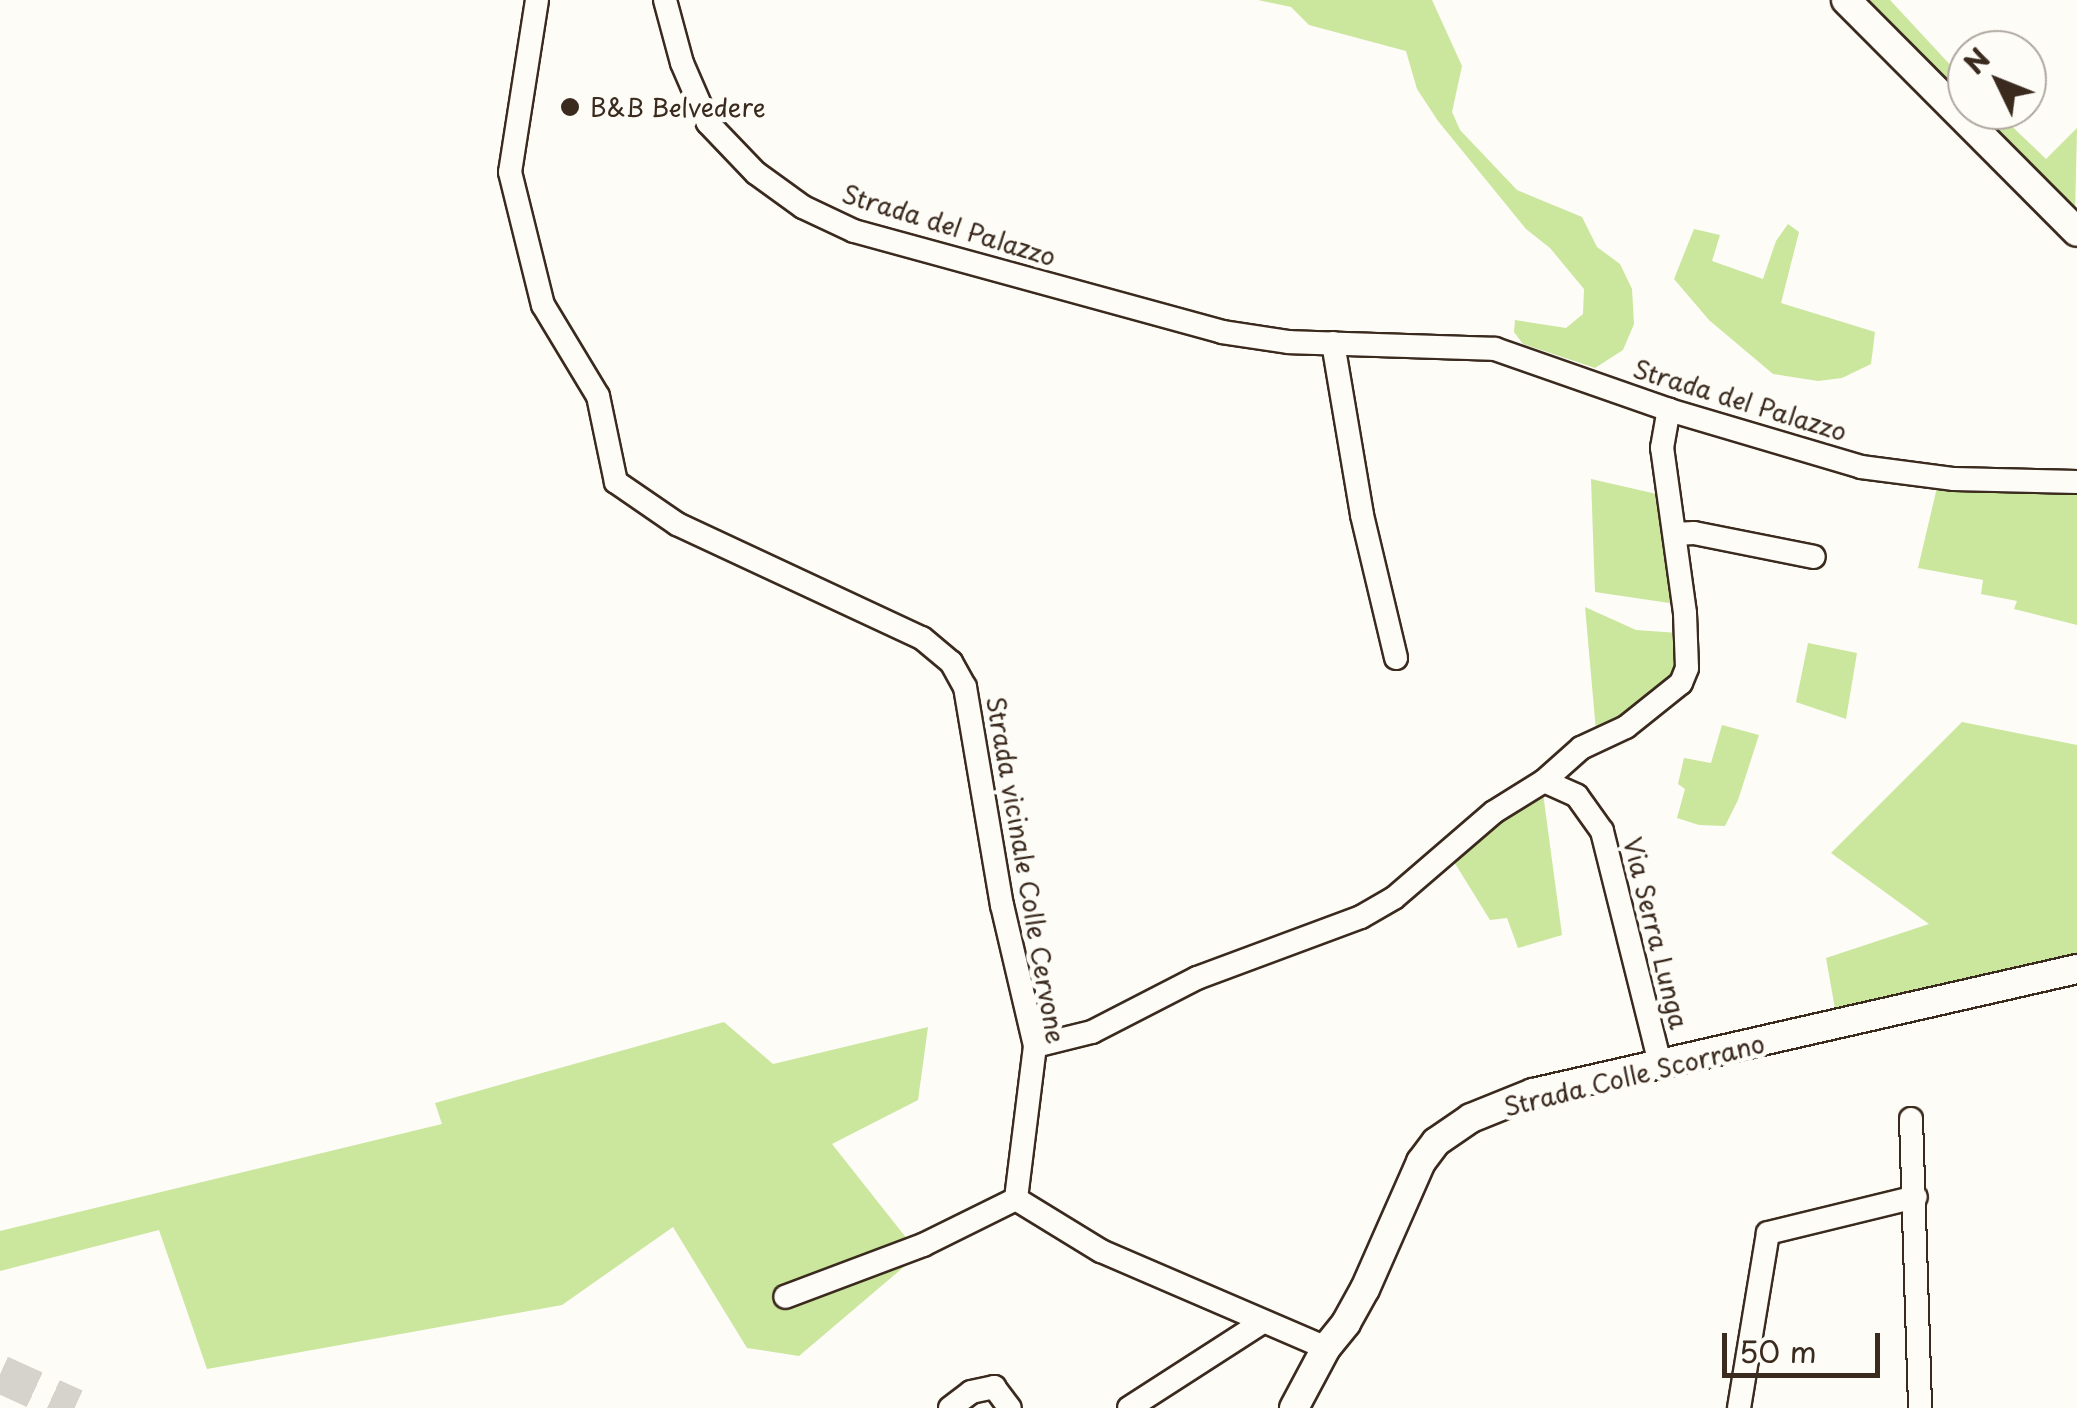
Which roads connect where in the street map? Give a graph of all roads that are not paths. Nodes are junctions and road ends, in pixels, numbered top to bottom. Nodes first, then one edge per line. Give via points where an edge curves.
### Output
1 (537, 0) edge
2 (664, 0) edge
3 (1846, 0) edge
4 (2077, 232) edge
5 (1332, 343) junction
6 (1669, 410) junction
7 (2077, 482) edge
8 (1675, 534) junction
9 (1814, 557) dead end
10 (1396, 658) dead end
11 (1544, 782) junction
12 (2077, 969) edge
13 (1035, 1046) junction
14 (1661, 1068) junction
15 (1911, 1119) dead end
16 (1916, 1196) junction
17 (1016, 1199) junction
18 (785, 1297) dead end
19 (1261, 1324) junction
20 (1326, 1348) junction
21 (950, 1408) edge
22 (1010, 1408) edge
23 (1129, 1408) edge
24 (1294, 1408) edge
25 (1739, 1408) edge
26 (1920, 1408) edge

1 - 13 street, Strada vicinale Colle Cervone via 510,172 542,304 598,396 616,482 677,524 922,638 951,662 965,688 1002,905
2 - 5 street, Strada del Palazzo via 708,123 756,174 803,207 854,230 1222,332
3 - 4 street
5 - 6 street, Strada del Palazzo via 1495,349
5 - 10 street
6 - 7 street, Strada del Palazzo via 1860,466 1954,479
6 - 8 street via 1662,448
8 - 9 street
8 - 11 street via 1686,676 1626,727 1581,748
11 - 13 street via 1494,812 1394,898 1361,917 1197,978 1092,1032
11 - 14 street, Via Serra Lunga via 1577,796 1602,830
12 - 14 street, Strada Colle Scorrano
13 - 17 street, Strada vicinale Colle Cervone
14 - 20 street, Strada Colle Scorrano via 1533,1094 1453,1128 1422,1162 1365,1288
15 - 16 street
16 - 25 street via 1768,1234
16 - 26 street
17 - 18 street via 923,1244
17 - 19 street via 1100,1251
19 - 20 street
19 - 23 street
20 - 24 street, Strada Colle Scorrano
21 - 22 street via 972,1392 994,1388

